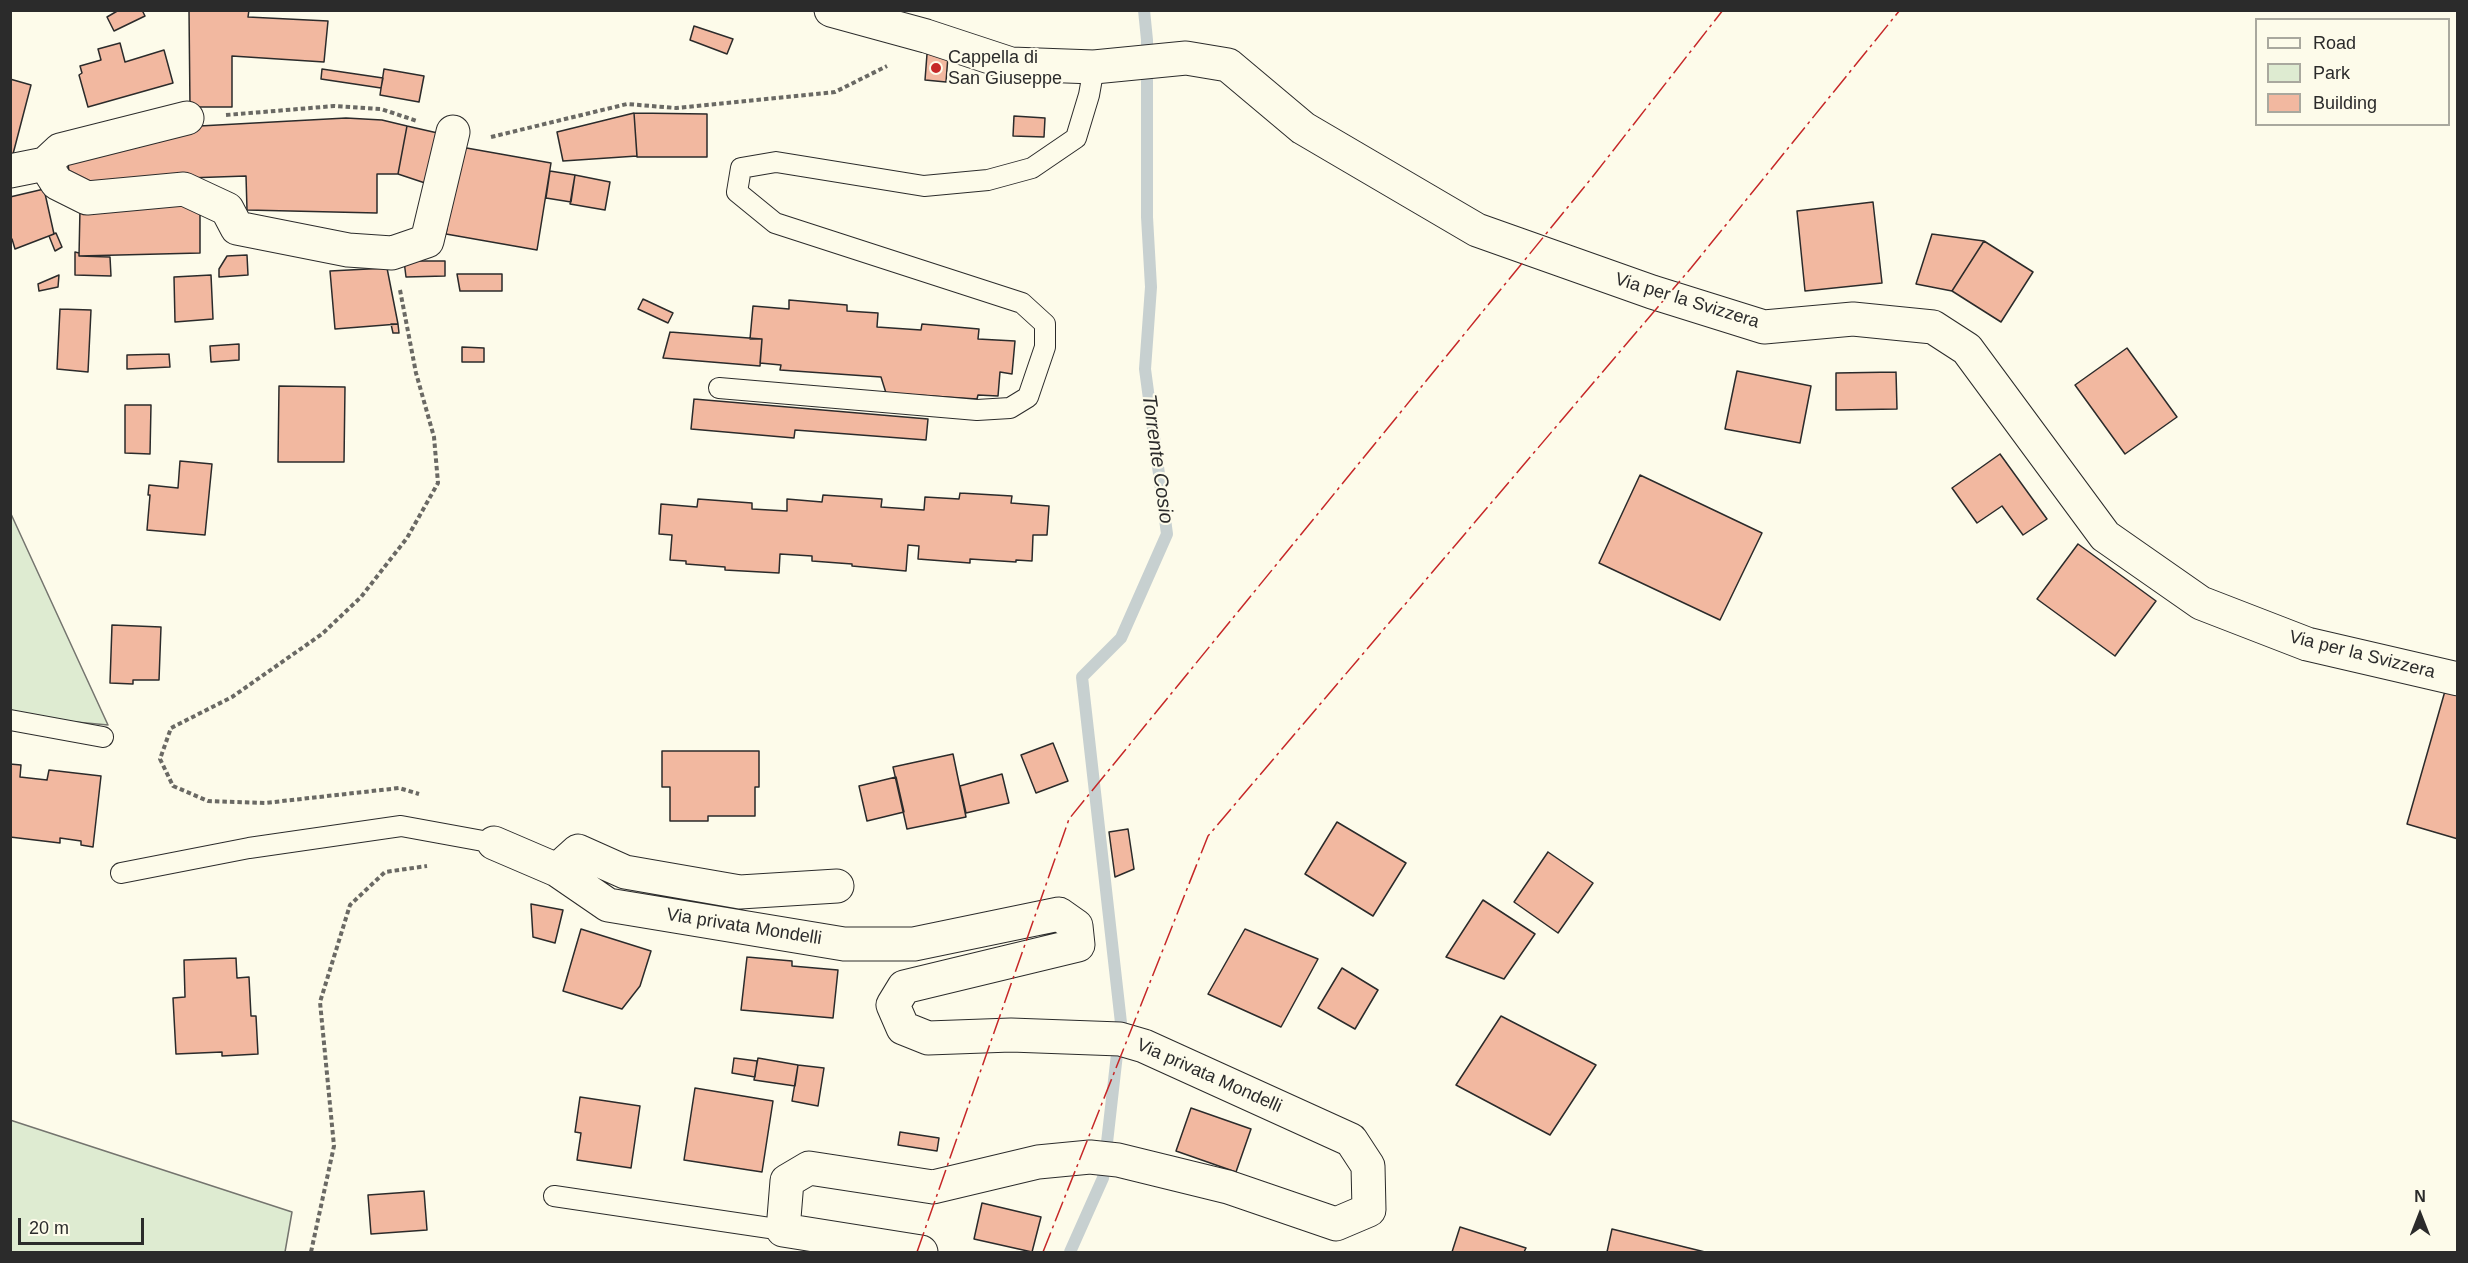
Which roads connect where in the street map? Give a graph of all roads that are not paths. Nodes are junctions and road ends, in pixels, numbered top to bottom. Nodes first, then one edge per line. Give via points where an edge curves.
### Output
1 (831, 10) edge
2 (1094, 67) junction
3 (187, 118) road end
4 (453, 132) road end
5 (45, 164) junction
6 (10, 171) edge
7 (720, 388) dead end
8 (2457, 680) edge
9 (10, 720) edge
10 (103, 737) dead end
11 (494, 843) joint
12 (557, 870) junction
13 (121, 873) dead end
14 (837, 886) dead end
15 (554, 1196) dead end
16 (783, 1230) junction
17 (921, 1252) edge

1 - 2 street, Via per la Svizzera via 1011,64
2 - 7 lane via 1076,138 1032,168 988,180 924,186 776,162 741,168 737,192 774,223 1022,303 1045,324 1045,347 1028,397 1010,408 977,410
2 - 8 street, Via per la Svizzera via 1186,58 1228,65 1303,128 1477,230 1663,296 1764,327 1853,319 1933,327 1966,349 2105,536 2201,603 2307,644
3 - 5 street via 60,150
4 - 5 street via 427,241 392,253 348,250 237,228 227,209 184,189 87,198 57,183
5 - 6 street
9 - 10 lane
11 - 12 street, Via privata Mondelli
11 - 13 lane via 401,826 249,848
12 - 14 street via 578,851 625,872 740,892
12 - 16 street, Via privata Mondelli via 608,905 844,944 914,944 1059,914 1076,926 1078,945 904,987 893,1005 903,1028 928,1038 1011,1035 1120,1039 1144,1046 1351,1140 1368,1166 1369,1210 1336,1224 1228,1187 1105,1158 1038,1162 933,1187 809,1168 787,1181
15 - 16 lane
16 - 17 street

